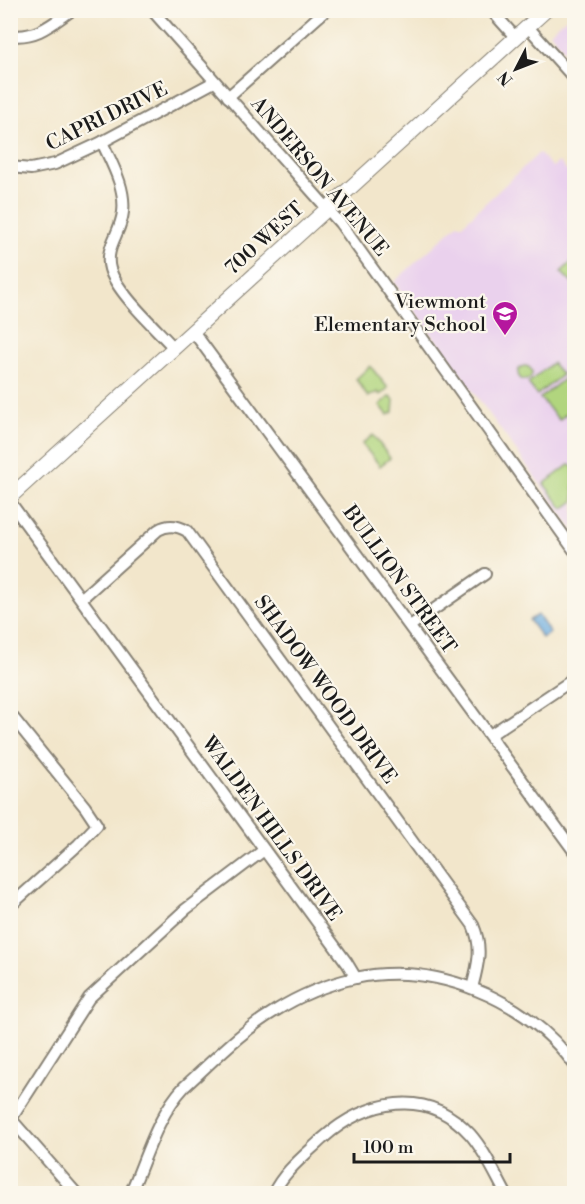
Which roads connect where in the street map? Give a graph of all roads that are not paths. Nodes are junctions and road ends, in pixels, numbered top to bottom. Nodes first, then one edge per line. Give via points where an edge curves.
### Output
1 (72, 10) edge
2 (152, 10) edge
3 (491, 10) edge
4 (546, 10) edge
5 (324, 11) edge
6 (528, 27) junction
7 (10, 34) edge
8 (516, 38) junction
9 (574, 78) edge
10 (214, 82) junction
11 (228, 97) junction
12 (102, 142) junction
13 (10, 167) edge
14 (327, 210) junction
15 (193, 331) junction
16 (174, 348) junction
17 (10, 500) edge
18 (574, 550) edge
19 (485, 574) dead end
20 (82, 598) junction
21 (410, 626) junction
22 (574, 679) edge
23 (10, 714) edge
24 (490, 735) junction
25 (264, 850) junction
26 (574, 851) edge
27 (12, 902) edge
28 (356, 978) junction
29 (472, 988) junction
30 (574, 1064) edge
31 (10, 1119) edge
32 (77, 1194) edge
33 (130, 1194) edge
34 (273, 1194) edge
35 (506, 1194) edge

1 - 7 street via 38,33
2 - 10 street, ANDERSON AVENUE
3 - 8 street
4 - 6 main road, 700 WEST
5 - 11 street
6 - 8 main road, 700 WEST
6 - 9 street
8 - 14 main road, 700 WEST
10 - 11 street, ANDERSON AVENUE
10 - 12 street, CAPRI DRIVE
11 - 14 street, ANDERSON AVENUE
12 - 13 street, CAPRI DRIVE via 55,164 31,169
12 - 16 street via 123,198 120,226 109,250 110,269 121,290
14 - 15 main road, 700 WEST
14 - 18 street, ANDERSON AVENUE
15 - 16 main road, 700 WEST
15 - 21 street, BULLION STREET
16 - 17 main road, 700 WEST
17 - 20 street, WALDEN HILLS DRIVE
19 - 21 street
20 - 25 street, WALDEN HILLS DRIVE
20 - 29 street, SHADOW WOOD DRIVE via 158,530 176,526 187,531 473,925 480,956
21 - 24 street, BULLION STREET
22 - 24 street
23 - 27 street via 97,825
24 - 26 street, BULLION STREET
25 - 28 street, WALDEN HILLS DRIVE
25 - 31 street via 186,909 89,998
28 - 29 street via 423,976
28 - 33 street via 277,1010 244,1033 184,1087 164,1116
29 - 30 street via 538,1026
31 - 32 street
34 - 35 street via 286,1173 347,1119 380,1106 404,1103 437,1111 469,1134

